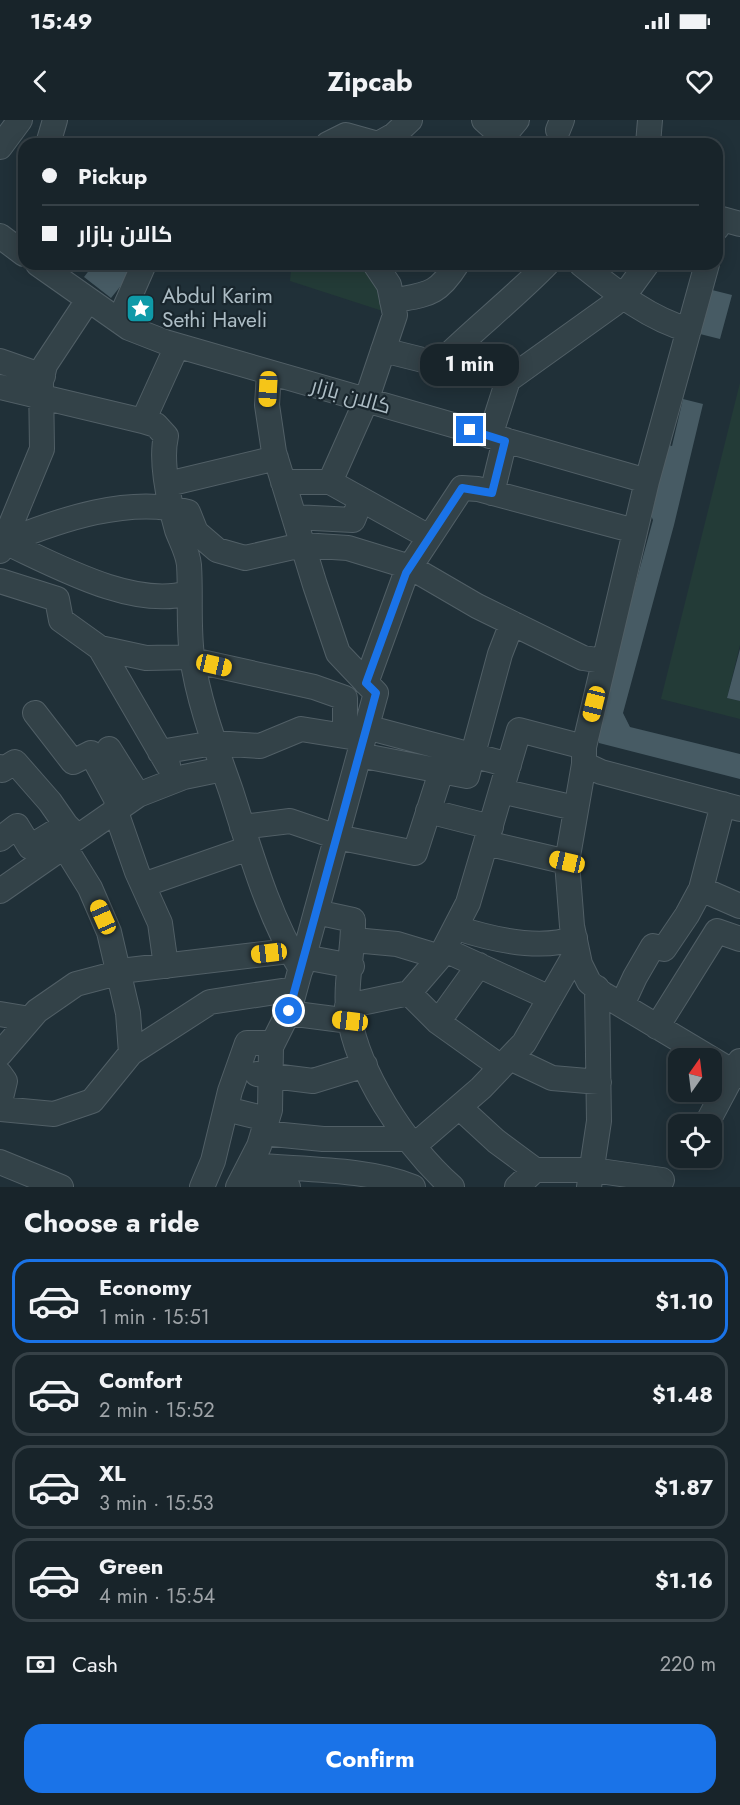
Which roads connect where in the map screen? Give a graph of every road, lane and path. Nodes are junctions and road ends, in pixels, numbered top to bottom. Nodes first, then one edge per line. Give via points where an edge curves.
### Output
1 (56, 120) edge
2 (410, 120) edge
3 (484, 120) edge
4 (650, 120) edge
5 (506, 134) edge
6 (50, 138) edge
7 (340, 138) edge
8 (357, 138) edge
9 (389, 138) edge
10 (648, 138) edge
11 (0, 236) edge
12 (18, 250) edge
13 (46, 270) edge
14 (141, 270) edge
15 (379, 270) edge
16 (453, 270) edge
17 (541, 270) edge
18 (588, 270) edge
19 (642, 270) edge
20 (705, 270) edge
21 (621, 296) junction
22 (88, 300) junction
23 (392, 301) junction
24 (118, 321) junction
25 (689, 330) junction
26 (177, 346) junction
27 (383, 350) junction
28 (0, 361) edge
29 (269, 373) junction
30 (42, 386) junction
31 (0, 387) edge
32 (366, 401) junction
33 (143, 421) junction
34 (498, 439) junction
35 (276, 458) junction
36 (647, 481) junction
37 (283, 482) junction
38 (330, 482) junction
39 (168, 484) junction
40 (492, 493) junction
41 (360, 500) junction
42 (8, 506) edge
43 (173, 508) junction
44 (294, 518) junction
45 (635, 531) junction
46 (429, 537) junction
47 (302, 545) junction
48 (3, 547) edge
49 (410, 567) junction
50 (0, 581) edge
51 (188, 593) junction
52 (512, 623) junction
53 (100, 648) junction
54 (192, 658) junction
55 (604, 661) junction
56 (366, 683) junction
57 (35, 713) dead end
58 (358, 739) junction
59 (214, 743) junction
60 (109, 749) dead end
61 (160, 752) junction
62 (474, 755) junction
63 (584, 755) junction
64 (509, 765) junction
65 (0, 767) edge
66 (223, 769) junction
67 (441, 772) junction
68 (177, 780) junction
69 (501, 790) junction
70 (124, 804) junction
71 (732, 806) edge
72 (575, 808) junction
73 (428, 811) junction
74 (488, 835) junction
75 (69, 836) junction
76 (337, 837) junction
77 (246, 838) junction
78 (0, 839) edge
79 (567, 862) junction
80 (143, 885) junction
81 (701, 889) junction
82 (0, 891) edge
83 (740, 906) edge
84 (316, 912) junction
85 (457, 928) junction
86 (740, 939) edge
87 (354, 940) junction
88 (576, 944) junction
89 (442, 954) junction
90 (479, 965) junction
91 (166, 966) junction
92 (352, 966) junction
93 (297, 967) junction
94 (117, 973) junction
95 (597, 988) junction
96 (409, 993) junction
97 (550, 998) junction
98 (622, 1005) junction
99 (288, 1013) junction
100 (349, 1013) junction
101 (0, 1014) edge
102 (30, 1019) junction
103 (438, 1022) junction
104 (657, 1027) junction
105 (273, 1043) junction
106 (131, 1053) junction
107 (0, 1054) edge
108 (506, 1063) junction
109 (365, 1065) junction
110 (738, 1070) edge
111 (237, 1071) junction
112 (0, 1074) edge
113 (271, 1076) junction
114 (599, 1082) junction
115 (0, 1102) edge
116 (459, 1107) junction
117 (0, 1109) edge
118 (226, 1109) junction
119 (712, 1114) edge
120 (265, 1126) junction
121 (412, 1142) junction
122 (0, 1162) edge
123 (536, 1170) junction
124 (244, 1176) edge
125 (591, 1179) edge
126 (662, 1180) dead end
127 (51, 1185) edge
128 (442, 1185) edge
129 (202, 1187) edge
130 (288, 1187) edge
131 (413, 1187) edge
132 (518, 1187) edge

1 - 6 street
2 - 9 street
3 - 5 street
4 - 10 street
7 - 8 street
11 - 12 street
13 - 22 street, کالان بازار
14 - 24 street
15 - 23 street
16 - 23 street via 445,284 429,294
17 - 27 street via 439,364
18 - 21 street
19 - 21 street
20 - 25 street
21 - 25 street via 663,323
21 - 34 street via 508,380
22 - 24 street, کالان بازار
22 - 30 street via 51,353
23 - 27 street via 395,315
24 - 26 street, کالان بازار
25 - 36 street
26 - 29 street, کالان بازار
26 - 33 street
27 - 32 street
28 - 30 street
29 - 32 street, کالان بازار
29 - 35 street via 267,405
30 - 31 street
30 - 33 street
30 - 42 street via 42,449
32 - 34 street, کالان بازار
32 - 38 street
33 - 39 street via 156,425 166,436
34 - 36 street, کالان بازار
34 - 40 street
35 - 37 street
35 - 39 street
36 - 45 street
37 - 38 street
37 - 44 street
38 - 41 street
39 - 43 street
40 - 45 street
40 - 46 street via 462,488
41 - 44 street via 353,520
41 - 46 street
42 - 48 street
43 - 47 street via 188,512 196,532 217,550 245,558
43 - 48 street via 103,509 44,526
43 - 51 street via 189,563
44 - 47 street
45 - 55 street
46 - 49 street
47 - 49 street via 348,548
47 - 56 street via 338,653
48 - 51 street via 126,592 171,598
49 - 52 street
49 - 56 street
50 - 53 street via 57,599 61,620
51 - 54 street
52 - 55 street via 583,658
52 - 62 street
53 - 54 street via 146,658
53 - 61 street
54 - 58 street via 345,698
54 - 59 street
55 - 63 street
56 - 58 street via 376,693
57 - 70 street via 73,762 91,753
58 - 59 street via 301,729 260,746
58 - 62 street
58 - 67 street
58 - 76 street
59 - 61 street
59 - 66 street
60 - 70 street
61 - 68 street
62 - 64 street
62 - 67 street via 467,776
63 - 64 street via 519,730
63 - 71 street via 601,772
63 - 72 street
64 - 69 street
65 - 75 street via 2,770 15,762 50,802
66 - 68 street
66 - 77 street
67 - 73 street
68 - 70 street
69 - 72 street
69 - 74 street
70 - 75 street
70 - 80 street
71 - 81 street
72 - 79 street
73 - 74 street
73 - 76 street via 415,853
74 - 79 street
74 - 85 street
75 - 78 street via 30,847 17,826
75 - 82 street
75 - 94 street via 109,932
76 - 77 street via 290,820
76 - 84 street
77 - 80 street
77 - 93 street
79 - 88 street
80 - 91 street via 160,923
81 - 83 street
81 - 98 street via 664,950 653,946
84 - 87 street via 353,920
84 - 93 street
85 - 88 street via 494,940
85 - 89 street
86 - 104 street via 717,931
87 - 89 street via 391,942
87 - 92 street
88 - 95 street via 580,964 589,982
88 - 97 street
89 - 90 street
89 - 96 street
90 - 97 street
90 - 103 street
91 - 93 street
91 - 94 street
92 - 93 street
92 - 100 street
93 - 99 street
93 - 106 street via 210,1002
94 - 102 street via 66,988
94 - 106 street via 128,1013
95 - 98 street
95 - 114 street
96 - 100 street
96 - 103 street
97 - 108 street via 524,1043
98 - 104 street
99 - 100 street
99 - 105 street
100 - 109 street
101 - 102 street
102 - 107 street
103 - 108 street
104 - 110 street
105 - 111 street via 246,1043
105 - 113 street
106 - 117 street via 92,1101 54,1114
108 - 114 street via 552,1078
108 - 116 street
109 - 113 street via 313,1081
109 - 121 street via 378,1096
110 - 119 street
111 - 113 street
111 - 118 street
112 - 115 street via 5,1081
113 - 120 street via 270,1110
114 - 125 street
116 - 121 street
116 - 123 street
118 - 120 street
118 - 129 street
120 - 121 street via 323,1139
120 - 124 street
121 - 128 street
122 - 127 street
123 - 125 street
123 - 132 street
124 - 130 street
124 - 131 street via 355,1174
125 - 126 street

